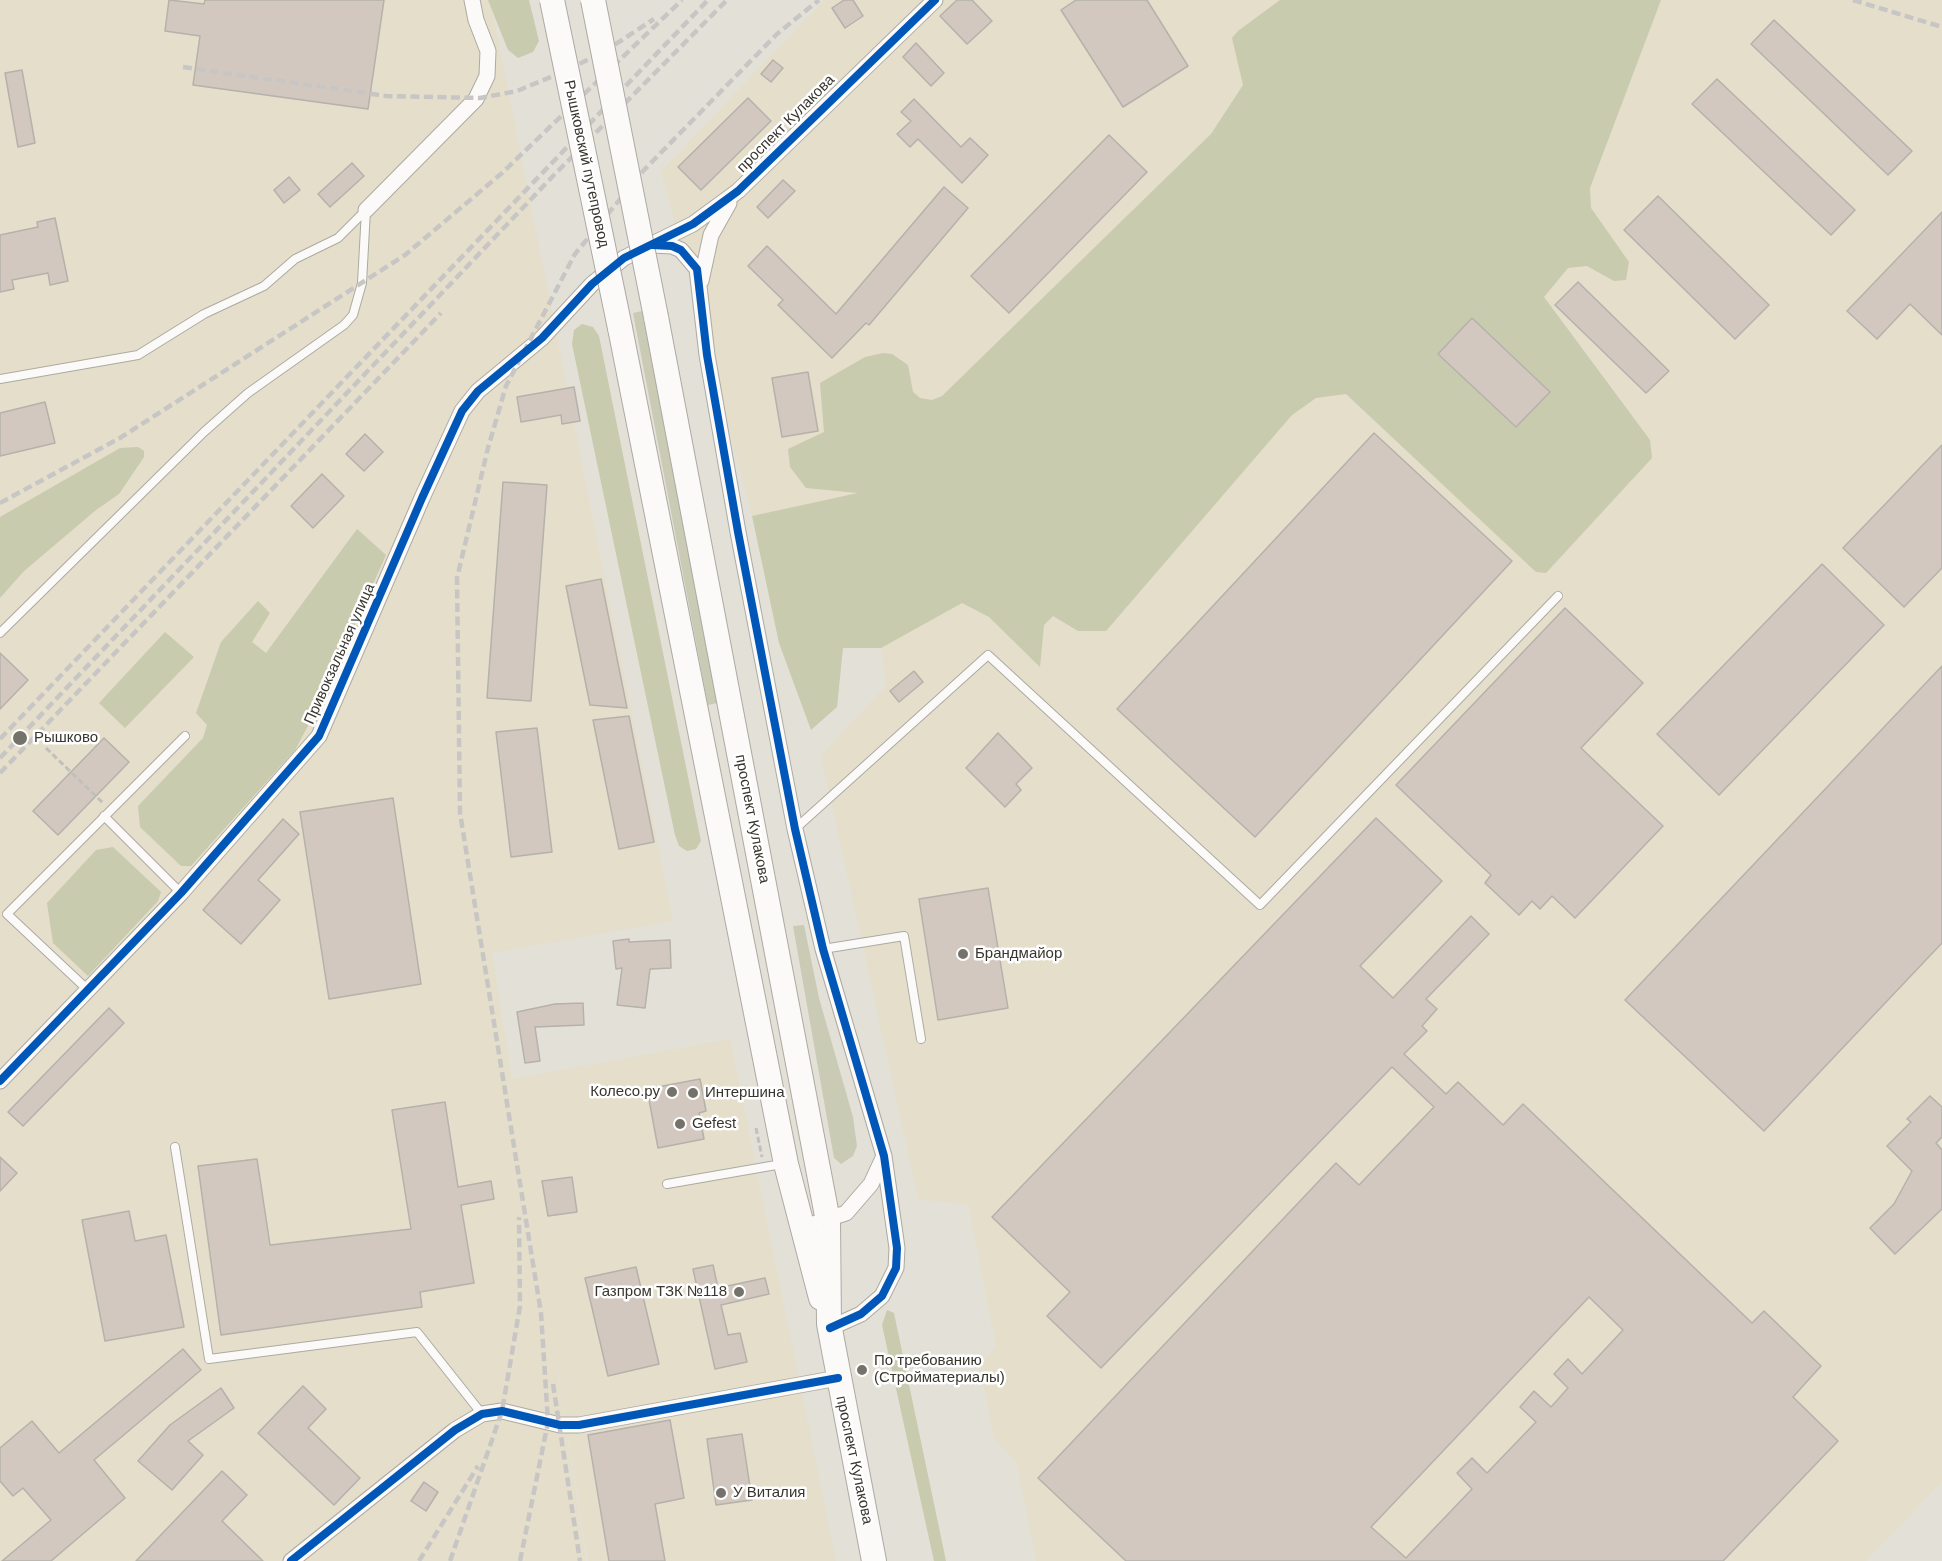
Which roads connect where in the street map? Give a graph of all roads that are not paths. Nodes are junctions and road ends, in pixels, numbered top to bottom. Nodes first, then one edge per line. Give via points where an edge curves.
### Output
1 (472, 0) edge
2 (552, 0) edge
3 (593, 0) edge
4 (934, 0) edge
5 (738, 191) junction
6 (366, 210) junction
7 (643, 247) junction
8 (701, 284) junction
9 (620, 328) joint
10 (0, 379) edge
11 (1558, 596) dead end
12 (0, 633) edge
13 (185, 736) dead end
14 (104, 816) junction
15 (795, 829) junction
16 (181, 893) junction
17 (823, 949) junction
18 (88, 990) junction
19 (921, 1039) dead end
20 (0, 1081) edge
21 (175, 1147) dead end
22 (884, 1155) junction
23 (786, 1164) junction
24 (667, 1184) dead end
25 (828, 1221) junction
26 (801, 1228) junction
27 (829, 1326) junction
28 (837, 1378) junction
29 (482, 1414) junction
30 (291, 1561) edge
31 (874, 1561) edge

1 - 6 street via 488,51 487,76 476,99
2 - 9 main road, Рышковский путепровод, bridge
3 - 25 main road, проспект Кулакова, bridge
4 - 5 street, проспект Кулакова
5 - 7 street, проспект Кулакова via 693,224
5 - 8 street via 711,235
6 - 10 lane via 338,238 296,259 264,286 204,314 138,355
6 - 12 lane via 362,283 353,315 248,393 204,432
7 - 8 street via 659,244 681,250 697,269
7 - 16 street, Привокзальная улица via 592,284 550,330 496,374 462,411 319,735
8 - 15 street via 707,355
9 - 23 main road, проспект Кулакова
11 - 15 lane via 1260,905 988,655
13 - 14 lane
14 - 16 lane
14 - 18 lane via 7,914
15 - 17 street
16 - 18 street, Привокзальная улица
17 - 19 lane via 904,936
17 - 22 street
18 - 20 street, Привокзальная улица
21 - 29 lane via 209,1359 417,1332
22 - 25 street via 858,1202
22 - 27 street via 897,1248 896,1268 882,1296 861,1314
23 - 24 lane
23 - 26 main road, проспект Кулакова
25 - 26 street
25 - 27 main road, проспект Кулакова
26 - 27 main road, проспект Кулакова
27 - 28 main road, проспект Кулакова
28 - 29 street via 579,1425 560,1425 502,1411
28 - 31 main road, проспект Кулакова
29 - 30 street via 455,1430

